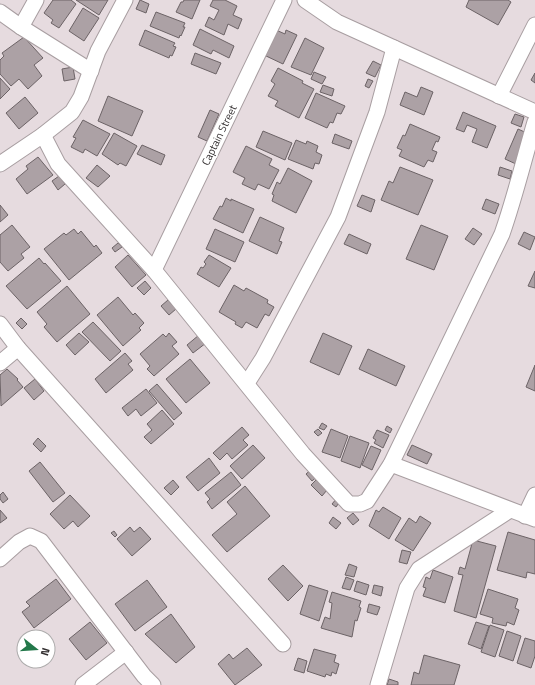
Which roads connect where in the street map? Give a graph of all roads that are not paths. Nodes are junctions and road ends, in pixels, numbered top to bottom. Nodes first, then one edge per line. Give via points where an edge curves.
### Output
1 (36, 0) edge
2 (125, 0) edge
3 (284, 0) edge
4 (305, 0) edge
5 (0, 12) edge
6 (535, 25) edge
7 (21, 27) junction
8 (394, 48) junction
9 (91, 71) junction
10 (499, 96) junction
11 (535, 112) edge
12 (535, 122) edge
13 (43, 135) junction
14 (0, 164) edge
15 (154, 270) junction
16 (0, 324) edge
17 (18, 348) junction
18 (0, 362) edge
19 (247, 383) junction
20 (390, 464) junction
21 (535, 495) edge
22 (510, 510) junction
23 (530, 518) edge
24 (0, 559) edge
25 (283, 644) dead end
26 (126, 652) junction
27 (83, 685) edge
28 (153, 685) edge
29 (378, 685) edge

1 - 7 street
2 - 9 street via 98,51
3 - 15 street, Captain Street
4 - 8 street via 337,22
5 - 7 street
6 - 10 street
7 - 9 street
8 - 10 street
8 - 19 street via 377,112 338,217 263,358
9 - 13 street via 72,112
10 - 11 street
12 - 20 street via 502,234
13 - 14 street
13 - 15 street via 58,164
15 - 19 street
16 - 17 street
17 - 18 street
17 - 25 street
19 - 20 street via 303,454 349,504 367,501
20 - 22 street
21 - 23 street
22 - 23 street
22 - 29 street via 419,569 407,588
24 - 26 street via 30,536 41,541
26 - 27 street
26 - 28 street

